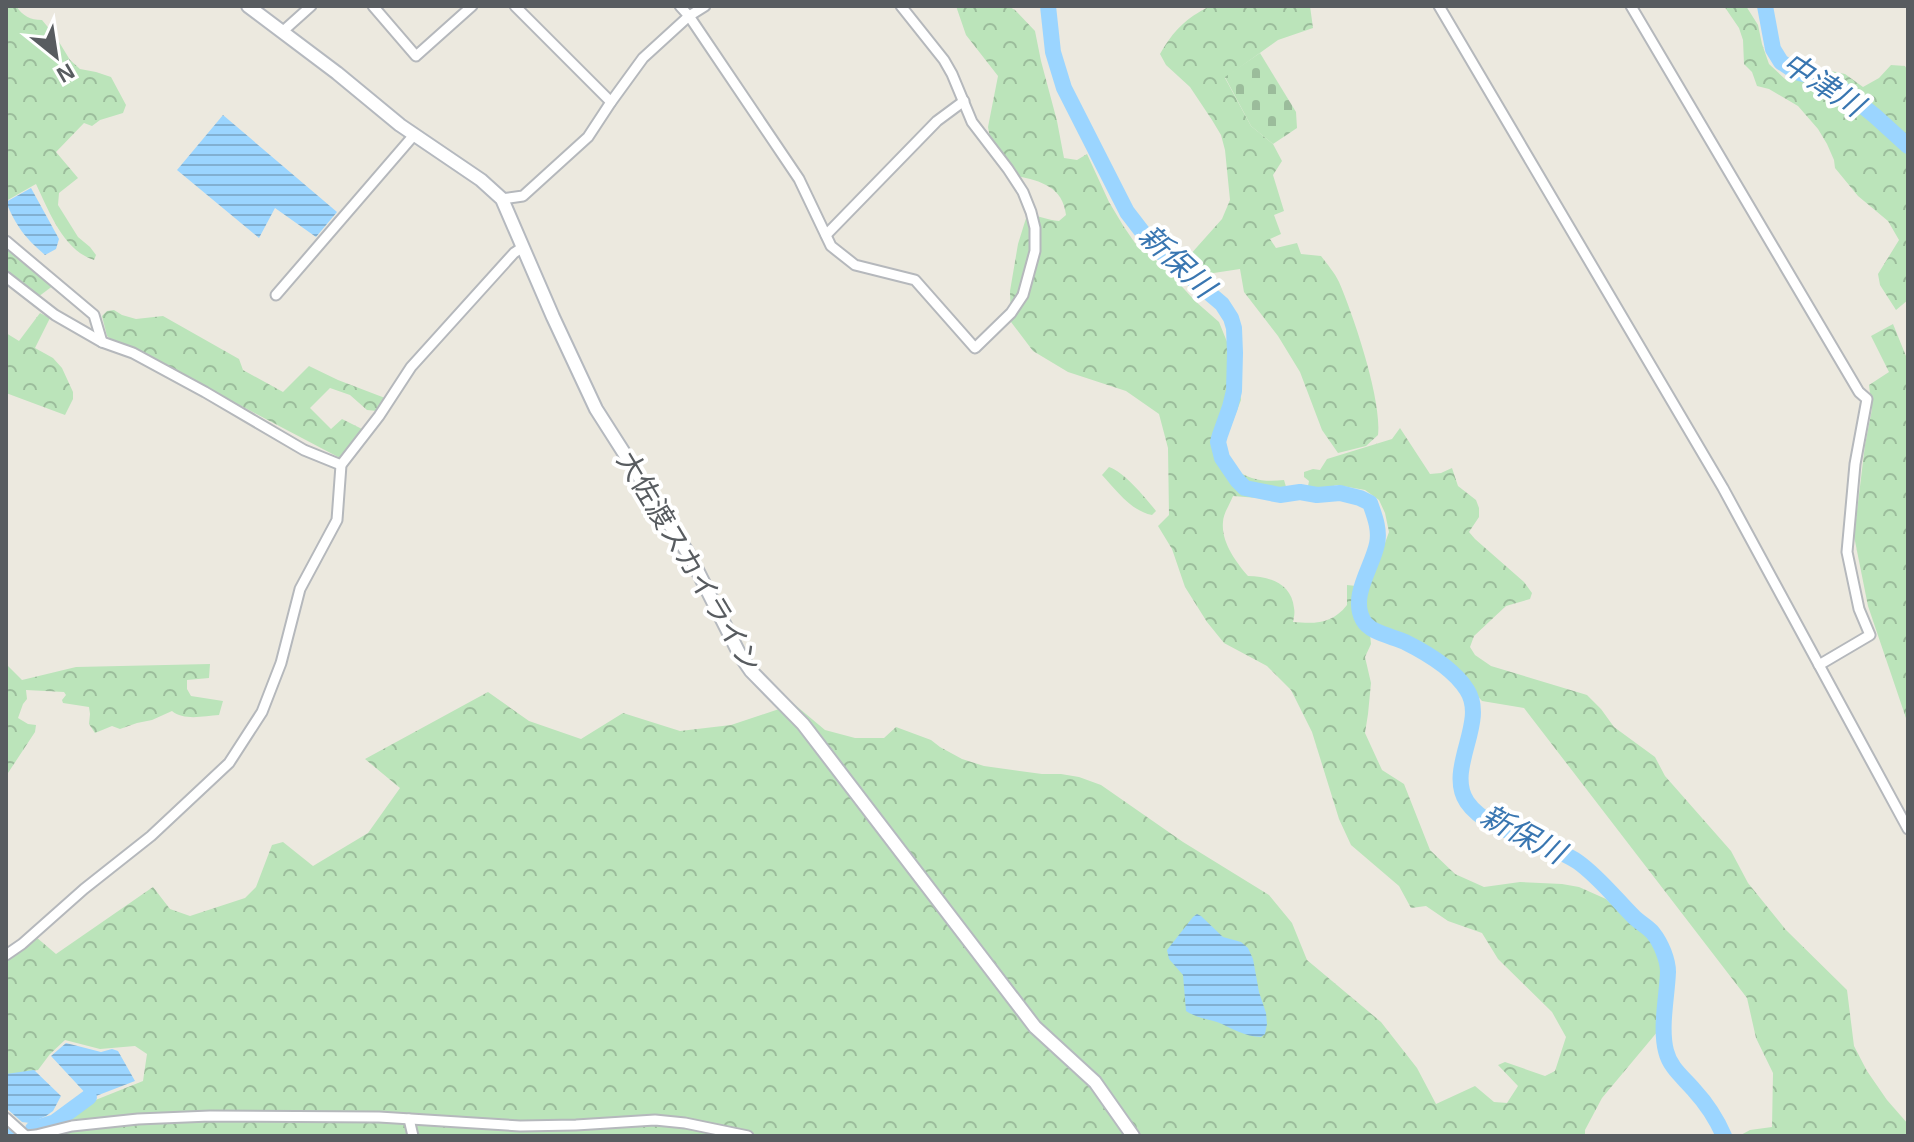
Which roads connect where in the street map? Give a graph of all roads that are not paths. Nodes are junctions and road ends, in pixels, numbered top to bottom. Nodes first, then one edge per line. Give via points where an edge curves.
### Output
1 (248, 6) edge
2 (311, 6) edge
3 (373, 6) edge
4 (472, 6) edge
5 (515, 6) edge
6 (680, 6) edge
7 (705, 6) edge
8 (901, 6) edge
9 (1439, 6) edge
10 (1631, 6) edge
11 (689, 16) junction
12 (282, 32) junction
13 (964, 101) junction
14 (611, 102) junction
15 (414, 135) junction
16 (502, 199) junction
17 (826, 235) junction
18 (6, 241) edge
19 (523, 247) junction
20 (6, 277) edge
21 (276, 295) dead end
22 (102, 342) junction
23 (341, 465) junction
24 (1819, 665) junction
25 (1908, 829) edge
26 (6, 955) edge
27 (6, 1118) edge
28 (409, 1119) junction
29 (413, 1136) edge
30 (748, 1136) edge
31 (1133, 1136) edge

1 - 12 street, 大佐渡スカイライン
2 - 12 street
3 - 4 street via 416,56
5 - 14 street
6 - 11 street
7 - 11 street
8 - 13 street via 944,60
9 - 24 street via 1723,488
10 - 24 street via 1867,399 1847,552 1870,635
11 - 14 street via 643,58
11 - 17 street via 799,179
12 - 15 street, 大佐渡スカイライン
13 - 17 street via 937,121
13 - 17 street via 972,122 1023,192 1035,228 1035,251 1023,295 975,348 915,280 855,265 831,246
14 - 16 street via 588,137 523,196
15 - 16 street, 大佐渡スカイライン
15 - 21 street
16 - 19 street, 大佐渡スカイライン
18 - 22 street via 94,315
19 - 23 street via 411,367
19 - 31 street, 大佐渡スカイライン via 596,409 691,558 740,655 803,724 1035,1027 1095,1082
20 - 22 street
22 - 23 street via 133,353 304,450
23 - 26 street via 337,520 300,589 274,686 245,741 174,816
24 - 25 street
27 - 28 street via 26,1136 138,1119
28 - 29 street
28 - 30 street via 520,1126 655,1120

